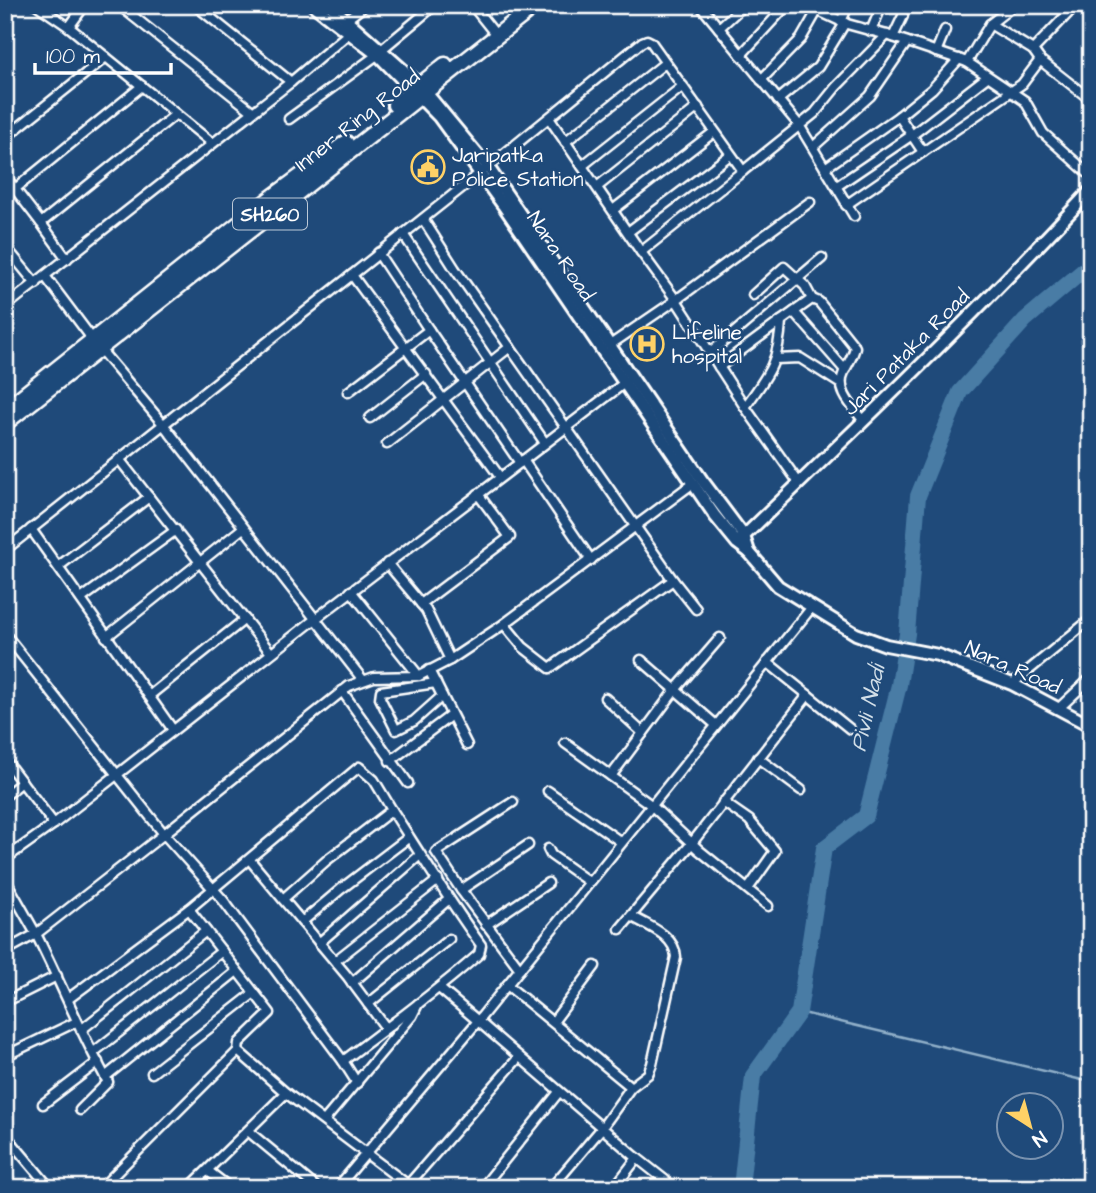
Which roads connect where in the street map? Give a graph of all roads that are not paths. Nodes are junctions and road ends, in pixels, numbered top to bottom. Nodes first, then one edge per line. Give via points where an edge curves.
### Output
1 (37, 5) edge
2 (85, 5) edge
3 (119, 5) edge
4 (195, 5) edge
5 (313, 5) edge
6 (330, 5) edge
7 (365, 5) edge
8 (435, 5) edge
9 (472, 5) edge
10 (524, 5) edge
11 (537, 5) edge
12 (700, 5) edge
13 (744, 5) edge
14 (788, 5) edge
15 (806, 5) edge
16 (848, 5) edge
17 (882, 5) edge
18 (1014, 5) edge
19 (1076, 5) edge
20 (1085, 5) edge
21 (817, 11) junction
22 (1091, 13) edge
23 (903, 16) dead end
24 (347, 19) junction
25 (843, 22) junction
26 (990, 24) junction
27 (69, 27) junction
28 (719, 28) junction
29 (492, 30) junction
30 (945, 30) dead end
31 (871, 31) junction
32 (349, 33) junction
33 (890, 36) junction
34 (907, 42) junction
35 (1032, 50) junction
36 (936, 51) junction
37 (379, 52) junction
38 (740, 55) junction
39 (106, 57) junction
40 (1040, 60) junction
41 (963, 61) junction
42 (665, 63) junction
43 (986, 77) junction
44 (761, 80) junction
45 (291, 82) junction
46 (142, 86) junction
47 (682, 86) junction
48 (419, 91) junction
49 (1009, 92) junction
50 (778, 100) junction
51 (1091, 100) edge
52 (698, 107) junction
53 (252, 111) junction
54 (176, 114) junction
55 (899, 116) junction
56 (549, 118) junction
57 (289, 119) dead end
58 (799, 125) junction
59 (714, 132) junction
60 (912, 135) junction
61 (5, 138) edge
62 (565, 142) junction
63 (212, 143) junction
64 (813, 147) junction
65 (923, 152) junction
66 (730, 155) junction
67 (582, 166) junction
68 (825, 168) junction
69 (484, 170) junction
70 (743, 171) junction
71 (5, 176) edge
72 (1091, 176) edge
73 (837, 186) junction
74 (597, 187) junction
75 (15, 189) junction
76 (1091, 190) edge
77 (810, 202) dead end
78 (846, 205) junction
79 (613, 210) junction
80 (854, 216) dead end
81 (423, 219) junction
82 (41, 223) junction
83 (628, 232) junction
84 (403, 234) junction
85 (5, 246) edge
86 (641, 252) junction
87 (378, 253) junction
88 (822, 258) dead end
89 (67, 259) junction
90 (352, 275) junction
91 (45, 276) junction
92 (797, 279) junction
93 (36, 284) junction
94 (753, 295) dead end
95 (812, 299) junction
96 (676, 300) junction
97 (5, 307) edge
98 (794, 312) junction
99 (781, 321) junction
100 (429, 330) junction
101 (96, 343) junction
102 (610, 345) junction
103 (407, 347) junction
104 (510, 347) junction
105 (710, 353) junction
106 (775, 359) junction
107 (489, 363) junction
108 (719, 367) junction
109 (845, 370) junction
110 (426, 374) junction
111 (628, 380) junction
112 (465, 381) junction
113 (841, 384) junction
114 (348, 392) dead end
115 (444, 401) junction
116 (745, 407) junction
117 (5, 410) edge
118 (370, 418) dead end
119 (864, 421) junction
120 (5, 423) edge
121 (163, 424) junction
122 (567, 427) junction
123 (545, 443) junction
124 (387, 444) dead end
125 (119, 459) junction
126 (522, 461) junction
127 (500, 477) junction
128 (799, 483) junction
129 (692, 484) junction
130 (478, 494) junction
131 (149, 497) junction
132 (635, 527) junction
133 (243, 528) junction
134 (31, 529) junction
135 (176, 530) junction
136 (741, 540) junction
137 (5, 550) edge
138 (591, 560) junction
139 (201, 562) junction
140 (387, 563) junction
141 (59, 566) junction
142 (673, 580) junction
143 (351, 592) junction
144 (81, 599) junction
145 (421, 604) junction
146 (812, 607) junction
147 (696, 609) dead end
148 (245, 619) junction
149 (1091, 619) edge
150 (314, 620) junction
151 (504, 624) junction
152 (1083, 626) junction
153 (5, 634) edge
154 (1091, 635) edge
155 (106, 638) junction
156 (720, 638) dead end
157 (271, 653) junction
158 (450, 660) junction
159 (641, 660) dead end
160 (767, 663) junction
161 (429, 670) junction
162 (419, 676) junction
163 (1091, 678) edge
164 (365, 679) junction
165 (436, 683) junction
166 (1012, 684) junction
167 (675, 690) junction
168 (342, 691) junction
169 (381, 691) junction
170 (808, 695) junction
171 (149, 696) junction
172 (442, 696) junction
173 (605, 698) dead end
174 (1058, 709) junction
175 (450, 716) junction
176 (716, 725) junction
177 (1091, 726) edge
178 (850, 729) dead end
179 (173, 730) junction
180 (643, 733) junction
181 (565, 743) dead end
182 (467, 745) dead end
183 (758, 758) junction
184 (5, 760) edge
185 (390, 761) junction
186 (117, 775) junction
187 (611, 776) junction
188 (23, 782) junction
189 (408, 783) dead end
190 (801, 790) dead end
191 (548, 791) dead end
192 (5, 796) edge
193 (513, 802) dead end
194 (723, 803) junction
195 (651, 805) junction
196 (392, 810) junction
197 (54, 824) junction
198 (164, 834) junction
199 (408, 838) junction
200 (621, 842) junction
201 (692, 843) junction
202 (528, 845) dead end
203 (548, 849) dead end
204 (420, 855) junction
205 (7, 856) edge
206 (250, 860) junction
207 (5, 878) edge
208 (438, 880) junction
209 (589, 882) junction
210 (548, 883) dead end
211 (748, 888) junction
212 (212, 890) junction
213 (461, 891) junction
214 (9, 895) edge
215 (283, 899) junction
216 (449, 900) junction
217 (768, 905) dead end
218 (189, 909) junction
219 (631, 916) junction
220 (302, 922) junction
221 (486, 925) junction
222 (620, 929) dead end
223 (206, 931) junction
224 (36, 934) junction
225 (449, 940) dead end
226 (319, 943) junction
227 (5, 951) edge
228 (222, 951) junction
229 (335, 961) junction
230 (595, 966) dead end
231 (520, 969) junction
232 (237, 971) junction
233 (57, 976) junction
234 (352, 983) junction
235 (507, 985) junction
236 (439, 988) junction
237 (254, 993) junction
238 (68, 999) junction
239 (420, 1000) junction
240 (5, 1002) edge
241 (368, 1004) junction
242 (478, 1021) junction
243 (553, 1023) junction
244 (79, 1026) junction
245 (386, 1028) junction
246 (238, 1051) junction
247 (93, 1052) junction
248 (5, 1056) edge
249 (519, 1057) junction
250 (343, 1061) junction
251 (98, 1062) junction
252 (152, 1073) dead end
253 (105, 1077) junction
254 (357, 1083) junction
255 (631, 1087) junction
256 (559, 1092) junction
257 (286, 1093) junction
258 (43, 1104) dead end
259 (80, 1110) dead end
260 (324, 1121) junction
261 (601, 1129) junction
262 (248, 1131) junction
263 (5, 1138) edge
264 (366, 1153) junction
265 (637, 1158) junction
266 (208, 1171) junction
267 (408, 1187) edge
268 (50, 1188) edge
269 (101, 1188) edge
270 (189, 1188) edge
271 (230, 1188) edge
272 (317, 1188) edge
273 (337, 1188) edge
274 (482, 1188) edge
275 (551, 1188) edge
276 (614, 1188) edge
277 (675, 1188) edge

1 - 27 street
2 - 27 street
3 - 53 street
4 - 45 street
5 - 32 main road, Nara Road
6 - 24 main road, Nara Road
7 - 24 street
8 - 37 street
9 - 29 street
10 - 29 highway, Inner Ring Road
11 - 48 highway, Inner Ring Road
12 - 28 street
13 - 28 street
14 - 38 street
15 - 21 street
16 - 25 street
17 - 31 street
18 - 26 street
19 - 35 street
20 - 22 street
21 - 25 street
21 - 44 street via 801,39
23 - 33 street
24 - 37 main road, Nara Road
25 - 31 street
25 - 50 street via 818,67
26 - 35 street
26 - 41 street
27 - 39 street
28 - 38 street
29 - 48 highway, Inner Ring Road
30 - 36 street
31 - 33 street
32 - 37 main road, Nara Road
32 - 45 street
33 - 34 street
33 - 58 street
34 - 36 street
34 - 64 street via 870,96
35 - 40 street
36 - 41 street
37 - 48 main road, Nara Road
37 - 57 street
38 - 44 street
39 - 46 street
39 - 61 street
40 - 49 street via 1022,84
40 - 51 street
41 - 43 street
41 - 55 street
42 - 47 street
42 - 56 street via 651,43 642,42
42 - 62 street
43 - 49 street
43 - 60 street
44 - 50 street
45 - 53 street
46 - 54 street
46 - 75 street
47 - 52 street
47 - 67 street
48 - 69 main road, Nara Road
48 - 101 highway, Inner Ring Road
49 - 65 street
49 - 72 street via 1025,101 1043,133
50 - 58 street
52 - 59 street
52 - 74 street
53 - 63 street
54 - 63 street
54 - 82 street
55 - 60 street
55 - 68 street
56 - 62 street
56 - 69 street
58 - 64 street
58 - 70 street
59 - 66 street
59 - 79 street
60 - 65 street
60 - 73 street
62 - 67 street
63 - 89 street
64 - 68 street
65 - 78 street
66 - 70 street
66 - 83 street
67 - 74 street
68 - 73 street
69 - 81 street
69 - 102 main road, Nara Road
69 - 111 main road, Nara Road
70 - 86 street
71 - 75 street
73 - 78 street
74 - 79 street
75 - 82 street
76 - 119 main road, Jari Pataka Road
77 - 96 street
78 - 80 street
79 - 83 street
81 - 84 street
81 - 104 street
82 - 89 street
83 - 86 street
84 - 87 street
84 - 107 street
85 - 93 street
86 - 96 street
87 - 90 street
87 - 100 street
88 - 92 street
89 - 91 street
90 - 103 street
90 - 121 street
91 - 93 street
91 - 101 street
92 - 94 street via 784,267
92 - 95 street
92 - 105 street
93 - 97 street
95 - 98 street
95 - 109 street via 855,347
96 - 102 street
96 - 105 street
98 - 99 street
98 - 109 street
99 - 106 street
99 - 108 street
100 - 103 street
100 - 112 street
101 - 117 highway, Inner Ring Road
101 - 120 highway, Inner Ring Road
101 - 121 street
102 - 111 main road, Nara Road
103 - 110 street
103 - 114 street
104 - 107 street
104 - 122 street
105 - 108 street
106 - 113 street via 800,358
106 - 116 street
107 - 112 street
107 - 123 street
108 - 116 street
109 - 113 street
110 - 115 street
110 - 118 street
111 - 122 street
111 - 129 main road, Nara Road
111 - 136 main road, Nara Road
112 - 115 street
112 - 126 street
113 - 119 street via 842,393
115 - 124 street
115 - 127 street
116 - 128 street
119 - 128 main road, Jari Pataka Road
121 - 125 street
121 - 133 street
122 - 123 street
122 - 132 street
123 - 126 street
125 - 131 street
125 - 134 street
126 - 127 street
126 - 138 street
127 - 130 street
128 - 136 main road, Jari Pataka Road
129 - 132 street
129 - 136 main road, Nara Road
130 - 140 street
130 - 145 street via 510,537
131 - 135 street
131 - 141 street
132 - 138 street
132 - 142 street
133 - 139 street
133 - 150 street
134 - 137 street
134 - 141 street
135 - 139 street
135 - 144 street
136 - 146 main road, Nara Road via 778,586
138 - 151 street
139 - 148 street
139 - 155 street
140 - 143 street
140 - 145 street
141 - 144 street
142 - 147 street
142 - 151 street via 550,668
143 - 150 street
143 - 162 street
144 - 155 street
145 - 158 street
146 - 160 street
146 - 166 main road, Nara Road via 856,634 938,655
148 - 157 street
148 - 171 street
149 - 152 street
150 - 157 street
150 - 164 street
151 - 158 street
152 - 154 street
152 - 166 street
153 - 186 street
155 - 171 street
156 - 167 street
157 - 179 street
158 - 161 street
159 - 167 street
160 - 170 street
160 - 176 street
161 - 162 street
161 - 165 street
162 - 164 street
163 - 174 street
164 - 168 street
164 - 169 street
165 - 169 street
165 - 172 street
166 - 174 main road, Nara Road
167 - 176 street
167 - 180 street
168 - 185 street
168 - 198 street
169 - 172 street via 396,730
170 - 178 street
170 - 183 street
171 - 179 street
172 - 175 street
173 - 180 street
174 - 177 main road, Nara Road
175 - 182 street
175 - 185 street
176 - 195 street
179 - 186 street
180 - 187 street
181 - 187 street
183 - 190 street
183 - 194 street
184 - 188 street
185 - 189 street
186 - 197 street
186 - 198 street
187 - 195 street
188 - 192 street
188 - 197 street
191 - 200 street
193 - 213 street via 436,852
194 - 201 street
194 - 211 street via 749,820 775,851
195 - 200 street
195 - 201 street
196 - 199 street
196 - 206 street via 374,780 359,767
196 - 215 street
197 - 205 street
198 - 212 street
198 - 224 street
199 - 204 street
199 - 220 street
200 - 209 street
201 - 211 street
201 - 219 street
202 - 213 street
203 - 209 street
204 - 208 street
204 - 226 street
206 - 212 street
206 - 215 street
207 - 214 street
208 - 216 street
208 - 229 street
209 - 231 street
210 - 221 street
211 - 217 street
212 - 218 street
212 - 250 street
213 - 221 street
214 - 224 street
215 - 220 street
216 - 234 street
216 - 236 street via 481,948 480,954
218 - 223 street
218 - 238 street
219 - 222 street
219 - 255 street via 670,940 676,957 652,1064 648,1074
220 - 226 street
221 - 231 street
223 - 228 street
223 - 244 street
224 - 227 street
224 - 233 street
225 - 241 street
226 - 229 street
228 - 232 street
228 - 247 street
229 - 234 street
230 - 243 street
231 - 235 street
232 - 237 street
232 - 253 street
233 - 238 street
233 - 240 street
234 - 241 street
235 - 242 street
235 - 243 street
236 - 239 street
236 - 242 street
237 - 246 street via 270,1013 239,1043
237 - 252 street
238 - 244 street
239 - 245 street
239 - 254 street
241 - 245 street
242 - 249 street
242 - 264 street
243 - 255 street
244 - 247 street
244 - 248 street
245 - 250 street
246 - 257 street
246 - 269 street
247 - 251 street
249 - 256 street
249 - 267 street
250 - 254 street
251 - 253 street
251 - 258 street
253 - 259 street via 108,1082
254 - 260 street
255 - 261 street
256 - 261 street
256 - 274 street
257 - 260 street
257 - 262 street
260 - 264 street
261 - 265 street
261 - 275 street
262 - 266 street
262 - 272 street
263 - 268 street
264 - 267 street
264 - 273 street
265 - 276 street
265 - 277 street
266 - 270 street
266 - 271 street

